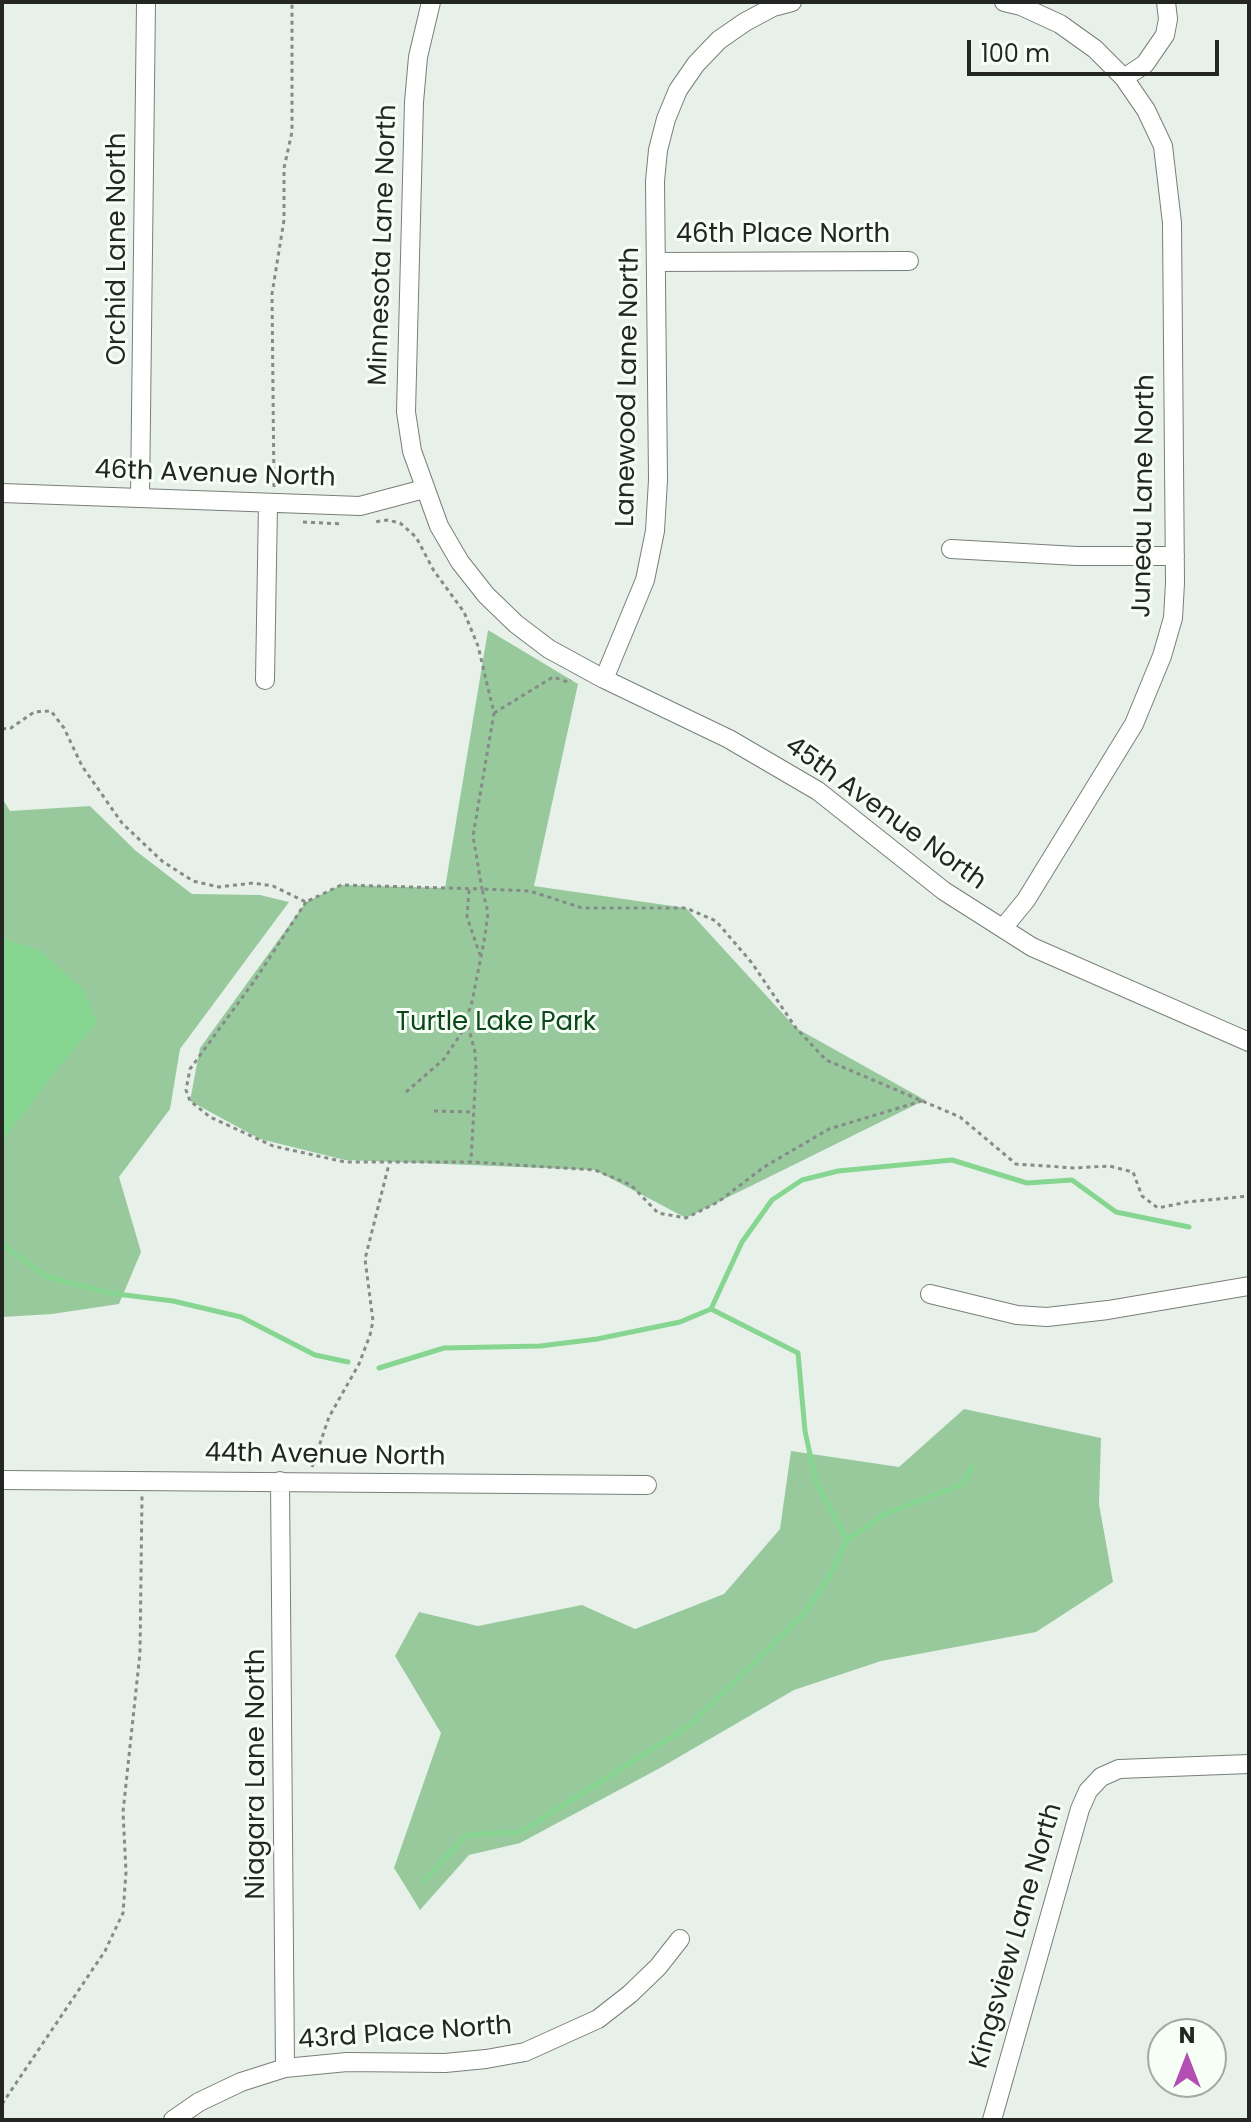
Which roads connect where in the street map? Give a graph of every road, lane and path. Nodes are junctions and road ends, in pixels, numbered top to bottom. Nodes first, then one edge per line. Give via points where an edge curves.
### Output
1 (146, 2) edge
2 (292, 2) edge
3 (431, 2) edge
4 (792, 2) edge
5 (1004, 2) edge
6 (1166, 2) edge
7 (1124, 78) junction
8 (909, 261) dead end
9 (657, 262) junction
10 (424, 489) junction
11 (2, 493) edge
12 (140, 497) junction
13 (275, 504) junction
14 (351, 524) dead end
15 (363, 524) dead end
16 (951, 549) dead end
17 (1175, 556) junction
18 (586, 669) junction
19 (604, 679) junction
20 (265, 680) dead end
21 (494, 713) junction
22 (2, 729) edge
23 (469, 889) junction
24 (482, 889) junction
25 (306, 902) junction
26 (1003, 928) junction
27 (480, 955) junction
28 (466, 1018) junction
29 (1249, 1042) edge
30 (406, 1092) dead end
31 (925, 1100) junction
32 (434, 1111) dead end
33 (474, 1112) junction
34 (471, 1162) junction
35 (389, 1164) junction
36 (1249, 1196) edge
37 (1249, 1286) edge
38 (930, 1294) dead end
39 (2, 1480) edge
40 (142, 1480) junction
41 (307, 1480) junction
42 (280, 1481) junction
43 (647, 1485) dead end
44 (1249, 1764) edge
45 (680, 1939) dead end
46 (285, 2068) junction
47 (2, 2104) edge
48 (173, 2120) edge
49 (992, 2120) edge

1 - 12 street, Orchid Lane North
2 - 13 path via 292,132 272,294
3 - 10 street, Minnesota Lane North via 414,102 406,374 412,451
4 - 9 street, Lanewood Lane North via 773,7 719,40 678,90 658,150
5 - 7 street, Juneau Lane North via 1060,24
6 - 7 street via 1165,35 1145,64
7 - 17 street, Juneau Lane North via 1163,146 1169,185
8 - 9 street, 46th Place North
9 - 19 street, Lanewood Lane North via 655,531 645,580
10 - 13 street, 46th Avenue North via 360,506
10 - 18 street, 45th Avenue North via 460,562 486,595 549,649
11 - 12 street, 46th Avenue North
12 - 13 street, 46th Avenue North
13 - 14 path via 299,522
13 - 20 street
15 - 21 path via 400,523 416,537 464,612
16 - 17 street
17 - 26 street, Juneau Lane North via 1173,618 1134,724 1026,900
18 - 19 street, 45th Avenue North
18 - 21 path via 568,682 553,677
19 - 26 street, 45th Avenue North via 786,771 944,891
21 - 24 path via 473,836
22 - 25 path via 34,712 51,711 122,823 162,861 193,881 219,887 273,886
23 - 24 path
23 - 25 path via 341,885
23 - 27 path via 467,917
24 - 27 path via 488,912
24 - 31 path via 530,891 582,908 686,908 716,921 826,1060
25 - 35 path via 190,1069 186,1090 190,1101 210,1117 273,1146 345,1162
26 - 29 street, 45th Avenue North via 1032,947
27 - 28 path
28 - 30 path via 444,1059
28 - 33 path via 475,1052
31 - 34 path via 829,1129 686,1218 658,1213 631,1185 595,1170
31 - 36 path via 960,1117 1016,1164 1109,1166 1133,1172 1142,1196 1158,1208
32 - 33 path
33 - 34 path
34 - 35 path
35 - 41 path via 365,1259 370,1335 329,1417
37 - 38 street via 1047,1317
39 - 40 street, 44th Avenue North
40 - 42 street, 44th Avenue North
40 - 47 path via 140,1653 123,1812 123,1913 105,1951
41 - 42 street, 44th Avenue North
41 - 43 street, 44th Avenue North
42 - 46 street, Niagara Lane North
44 - 49 street, Kingsview Lane North via 1119,1769 1088,1791
45 - 46 street, 43rd Place North via 658,1967 598,2019 525,2052 445,2063 347,2062
46 - 48 street via 241,2082

